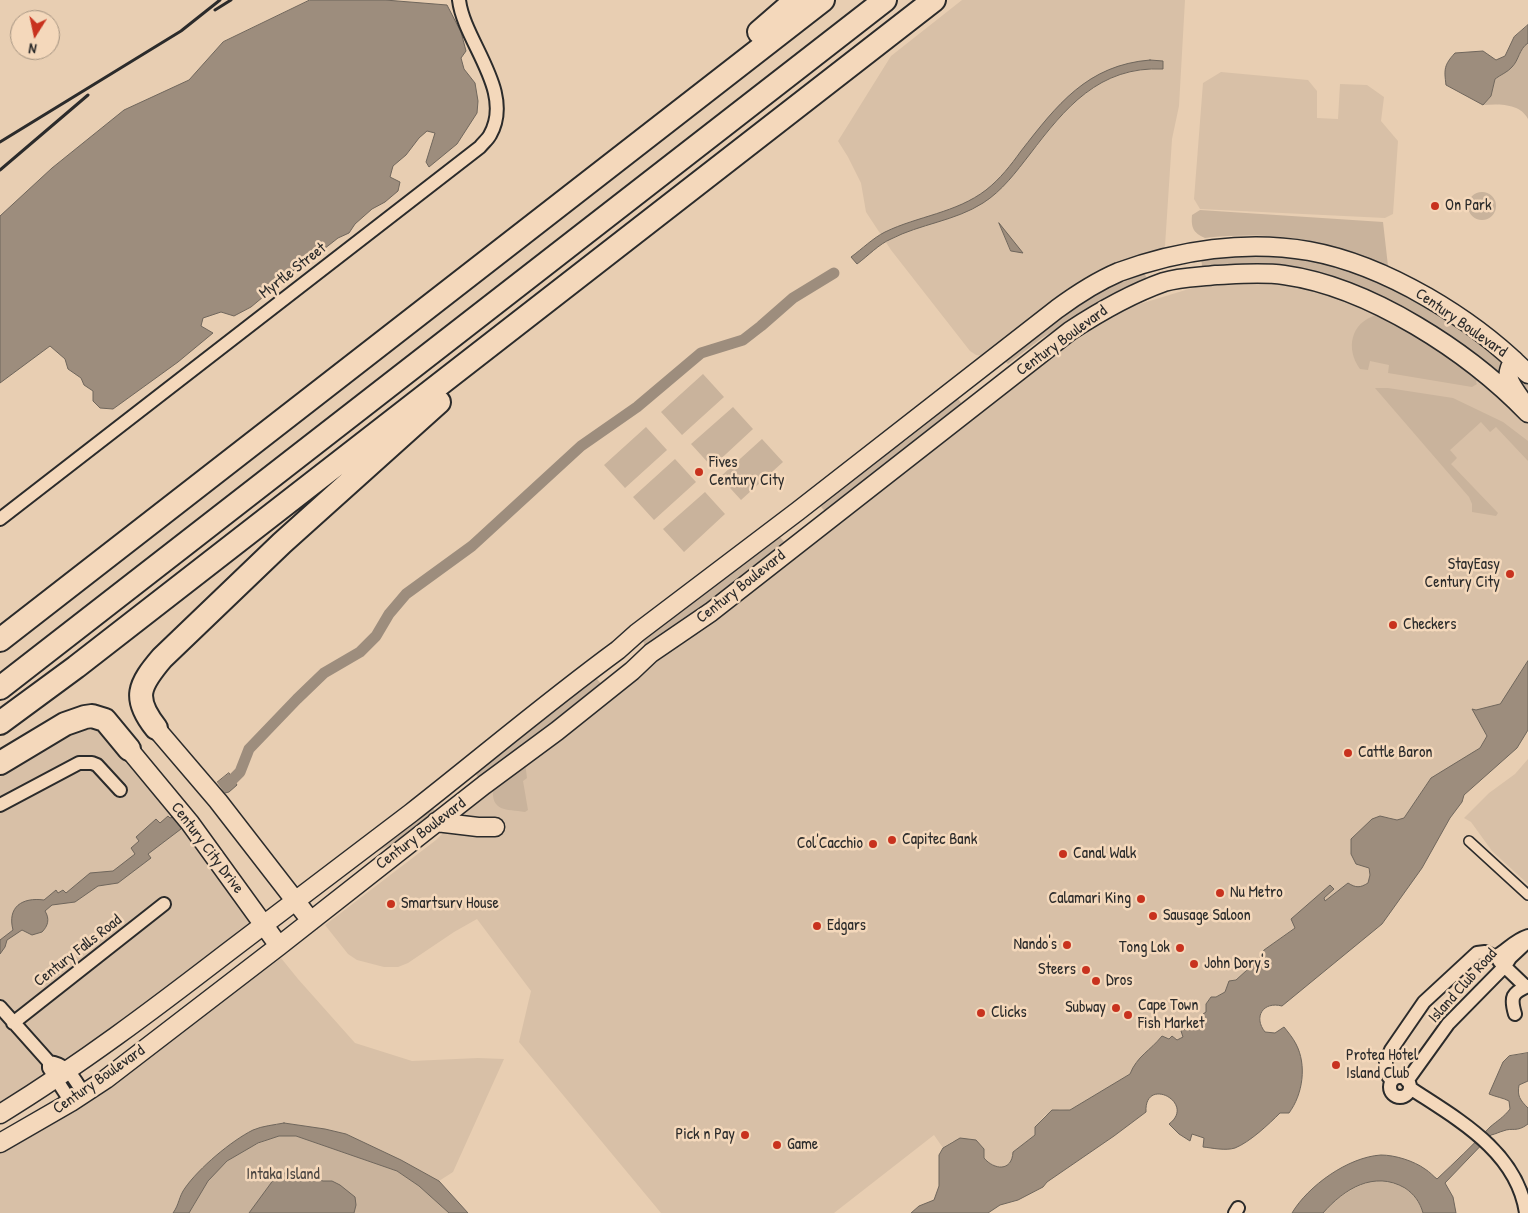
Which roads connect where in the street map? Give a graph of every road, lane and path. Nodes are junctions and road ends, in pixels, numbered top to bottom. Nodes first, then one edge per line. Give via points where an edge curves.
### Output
1 (459, 0) edge
2 (796, 0) edge
3 (823, 0) edge
4 (885, 0) edge
5 (934, 0) edge
6 (620, 158) junction
7 (609, 252) junction
8 (1514, 360) junction
9 (1528, 374) edge
10 (1528, 408) edge
11 (1528, 413) edge
12 (0, 519) edge
13 (0, 640) edge
14 (0, 688) edge
15 (0, 722) edge
16 (158, 730) joint
17 (131, 751) joint
18 (0, 763) edge
19 (120, 790) dead end
20 (0, 805) edge
21 (436, 822) junction
22 (496, 827) dead end
23 (1469, 841) dead end
24 (1528, 895) edge
25 (296, 901) junction
26 (164, 904) dead end
27 (311, 921) junction
28 (264, 926) junction
29 (1528, 936) edge
30 (1528, 941) edge
31 (279, 946) junction
32 (1495, 957) junction
33 (1505, 966) junction
34 (1527, 986) edge
35 (0, 1007) edge
36 (1515, 1014) dead end
37 (13, 1023) junction
38 (63, 1074) junction
39 (1392, 1081) junction
40 (1409, 1084) junction
41 (77, 1098) junction
42 (0, 1114) edge
43 (0, 1144) edge
44 (1526, 1213) edge

1 - 12 street, Myrtle Street via 463,18 485,64 496,98 495,124 490,136 480,147
2 - 6 highway
3 - 6 highway
4 - 14 highway
5 - 7 highway
6 - 13 highway
7 - 15 highway via 76,667
7 - 16 highway via 282,543 162,658 147,675 140,692 143,709
8 - 9 main road, Century Boulevard
8 - 10 main road via 1508,369 1508,379
8 - 25 main road, Century Boulevard via 1462,320 1406,286 1369,269 1310,251 1260,247 1196,251 1118,273 1057,308
11 - 21 main road, Century Boulevard via 1493,381 1442,343 1389,312 1331,286 1259,273 1164,282 1113,304 1070,331
16 - 25 main road
17 - 18 highway via 105,720 92,716 65,724
17 - 28 main road, Century City Drive via 185,816
19 - 20 street via 97,765 79,763
21 - 22 main road
21 - 27 main road, Century Boulevard
23 - 24 street
25 - 27 main road
25 - 28 main road, Century Boulevard
26 - 37 street, Century Falls Road
27 - 31 main road, Century Boulevard
28 - 31 main road, Century City Drive
28 - 38 main road, Century Boulevard
29 - 32 street, Island Club Road via 1515,941
30 - 33 street, Island Club Road
31 - 41 main road, Century Boulevard
32 - 33 street
32 - 39 street, Island Club Road via 1485,952 1478,953 1424,1002 1386,1061 1386,1070
33 - 34 street
33 - 40 street, Island Club Road via 1448,1024
34 - 36 street via 1513,997
35 - 37 street
37 - 38 street via 49,1062 49,1068
38 - 41 street
38 - 42 main road, Century Boulevard
39 - 40 street via 1398,1077
39 - 40 street via 1391,1091 1396,1096 1408,1092
40 - 44 street via 1488,1144 1517,1182
41 - 43 main road, Century Boulevard

